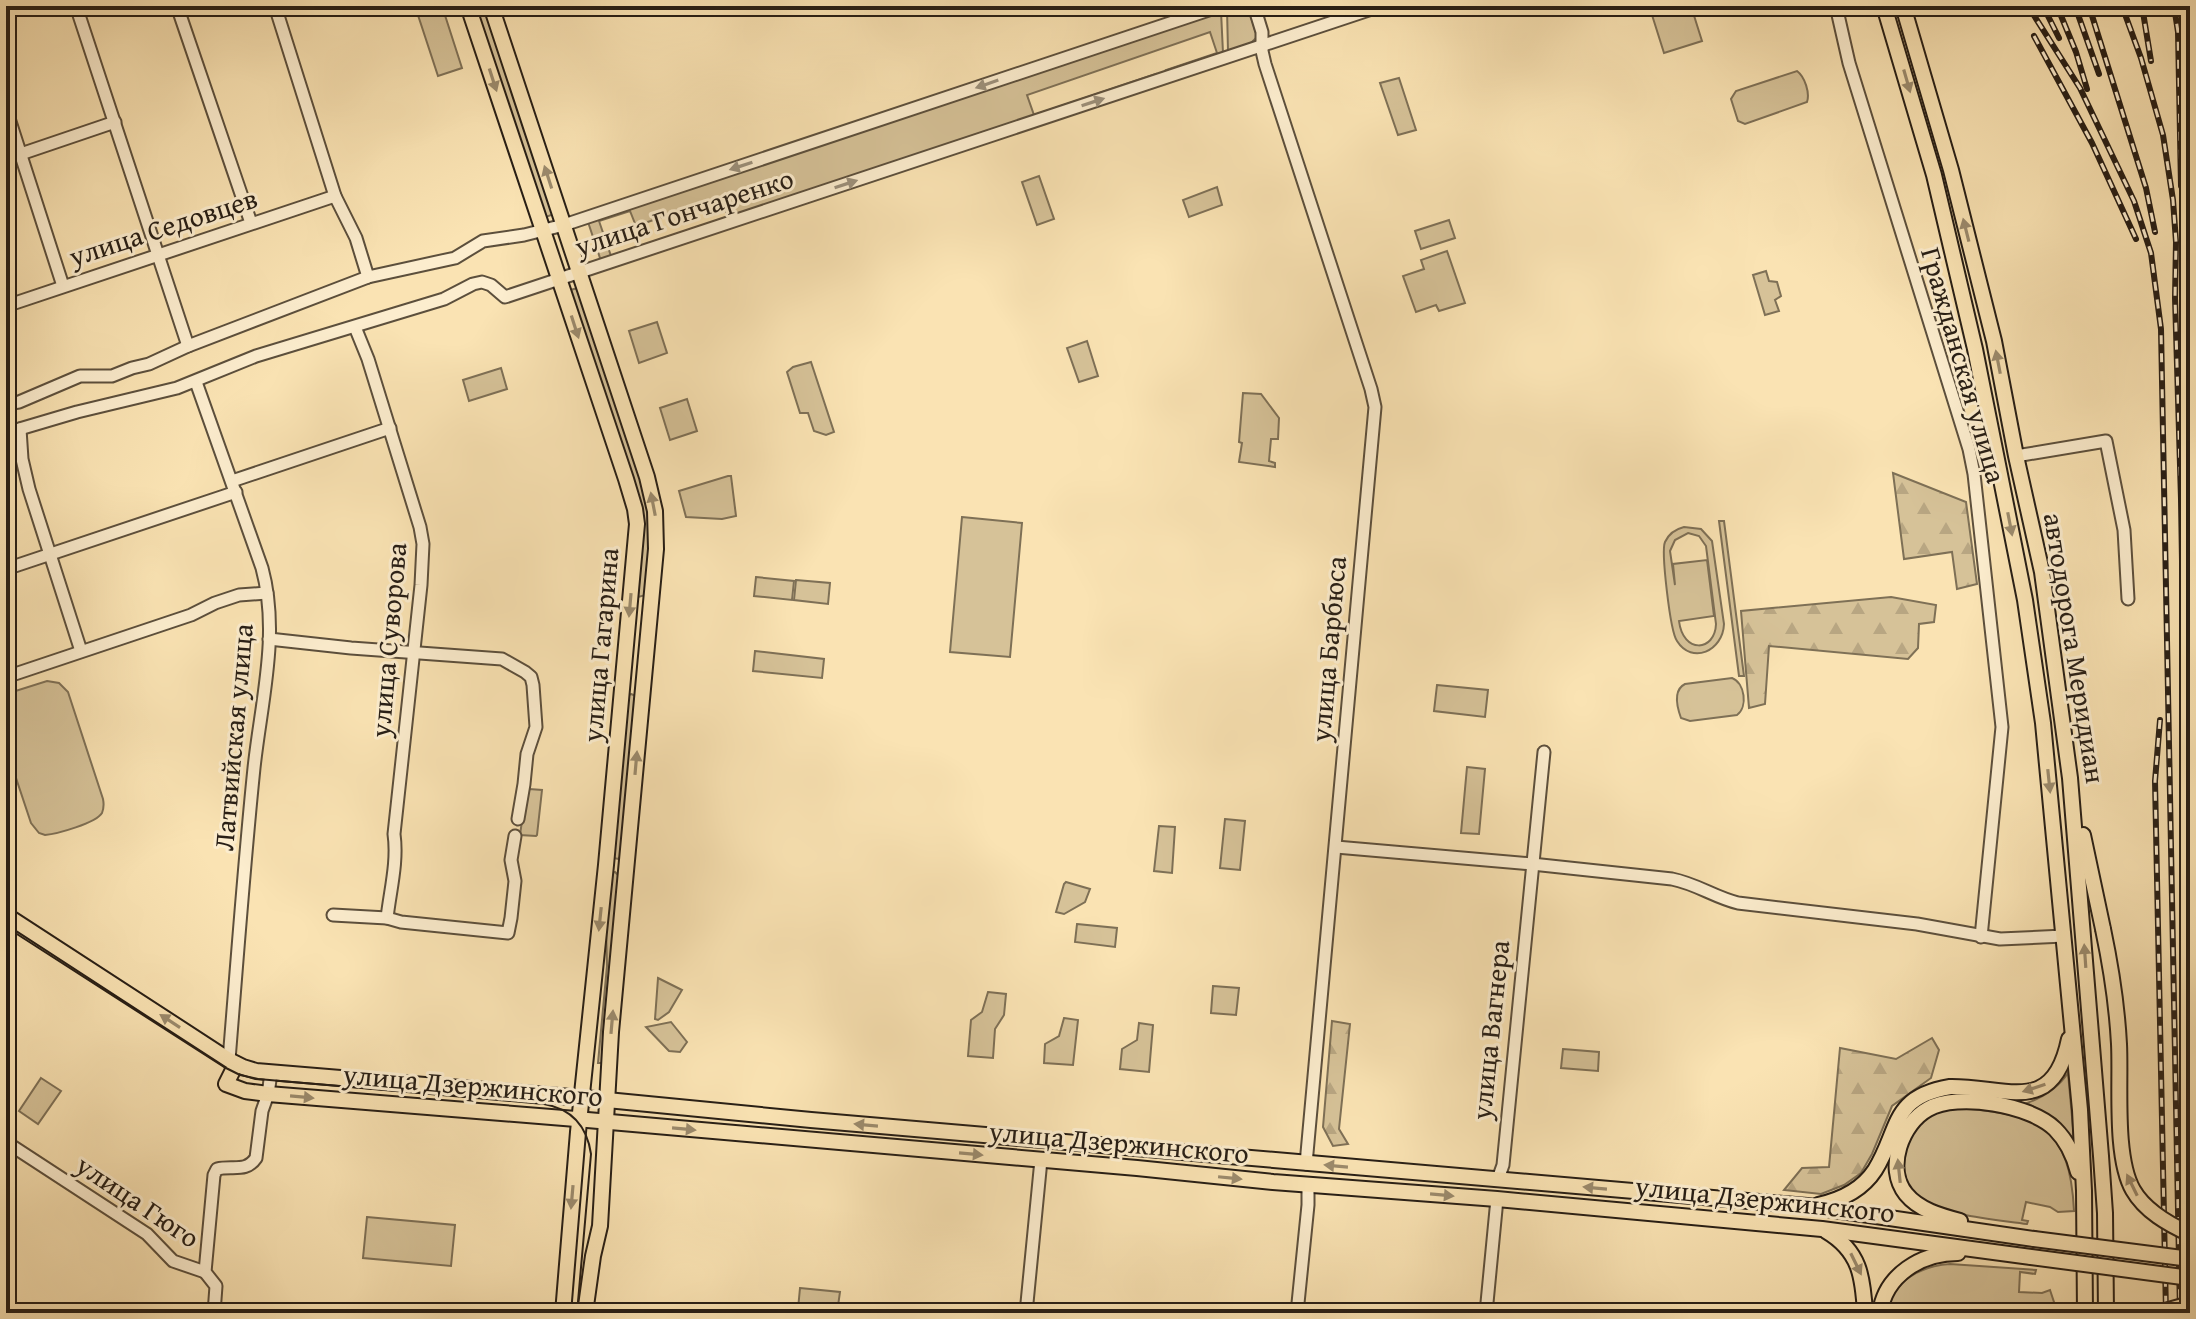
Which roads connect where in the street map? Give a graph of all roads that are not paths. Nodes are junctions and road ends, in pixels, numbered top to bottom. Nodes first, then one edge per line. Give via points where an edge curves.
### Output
1 (76, 6) edge
2 (177, 6) edge
3 (275, 6) edge
4 (468, 6) edge
5 (491, 6) edge
6 (1221, 6) edge
7 (1254, 6) edge
8 (1381, 6) edge
9 (1836, 6) edge
10 (1884, 6) edge
11 (1903, 6) edge
12 (1262, 45) junction
13 (6, 109) edge
14 (115, 122) junction
15 (21, 154) junction
16 (6, 159) edge
17 (335, 196) junction
18 (251, 223) junction
19 (564, 225) junction
20 (543, 231) junction
21 (159, 254) junction
22 (579, 272) junction
23 (368, 277) junction
24 (559, 279) junction
25 (63, 286) junction
26 (6, 306) edge
27 (355, 327) junction
28 (188, 346) junction
29 (196, 382) junction
30 (6, 404) edge
31 (390, 428) junction
32 (20, 429) junction
33 (6, 433) edge
34 (2016, 456) junction
35 (234, 486) junction
36 (51, 555) junction
37 (6, 569) edge
38 (267, 593) junction
39 (2128, 599) dead end
40 (269, 639) junction
41 (81, 651) junction
42 (413, 653) junction
43 (6, 677) edge
44 (623, 684) junction
45 (644, 686) junction
46 (1544, 752) dead end
47 (2070, 778) junction
48 (518, 819) dead end
49 (515, 836) dead end
50 (1336, 847) junction
51 (1532, 864) junction
52 (606, 865) junction
53 (627, 867) junction
54 (6, 915) edge
55 (333, 915) dead end
56 (387, 918) junction
57 (2064, 936) junction
58 (1981, 937) junction
59 (2072, 1027) junction
60 (232, 1062) junction
61 (271, 1073) junction
62 (268, 1094) junction
63 (582, 1098) junction
64 (607, 1100) junction
65 (579, 1119) junction
66 (606, 1122) junction
67 (933, 1131) junction
68 (1045, 1141) junction
69 (6, 1142) edge
70 (931, 1150) junction
71 (1041, 1160) junction
72 (1306, 1164) junction
73 (1498, 1179) junction
74 (1308, 1184) junction
75 (2084, 1191) junction
76 (1497, 1199) junction
77 (1807, 1206) junction
78 (1822, 1229) junction
79 (2190, 1234) edge
80 (2034, 1239) junction
81 (2031, 1257) junction
82 (2190, 1259) edge
83 (205, 1272) junction
84 (2190, 1278) edge
85 (2190, 1304) edge
86 (214, 1313) edge
87 (563, 1313) edge
88 (585, 1313) edge
89 (1026, 1313) edge
90 (1297, 1313) edge
91 (1486, 1313) edge
92 (1865, 1313) edge
93 (1880, 1313) edge
94 (2083, 1313) edge
95 (2106, 1313) edge
96 (2158, 1313) edge

1 - 14 street
2 - 18 street
3 - 17 street
4 -> 20 main road, улица Гагарина
19 -> 5 main road, улица Гагарина
6 -> 19 street, улица Гончаренко
7 - 12 street, улица Барбюса
8 - 12 street, улица Гончаренко
9 - 58 street, Гражданская улица via 1974,474 2002,735
10 -> 57 main road, автодорога Меридиан via 1941,204 2025,600
34 -> 11 main road, автодорога Меридиан via 1959,200
22 -> 12 street, улица Гончаренко
12 - 50 street, улица Барбюса via 1375,407
13 - 15 street
14 - 15 street
14 - 21 street
15 - 16 street
15 - 25 street
17 - 18 street, улица Седовцев
17 - 23 street
18 - 21 street, улица Седовцев
19 - 20 street, улица Гончаренко
19 - 22 main road, улица Гагарина
20 - 23 street, улица Гончаренко via 483,241 455,258
20 - 24 main road, улица Гагарина
21 - 25 street, улица Седовцев
21 - 28 street
22 - 24 street, улица Гончаренко
45 -> 22 main road, улица Гагарина via 655,511
23 - 28 street, улица Гончаренко
24 - 27 street, улица Гончаренко via 505,297 491,285 473,284 444,299
24 -> 44 main road, улица Гагарина via 636,516
25 - 26 street, улица Седовцев
27 - 29 street, улица Гончаренко via 256,356
27 - 31 street, улица Суворова
28 - 30 street, улица Гончаренко via 112,376 80,376
29 - 32 street, улица Гончаренко
29 - 35 street, Латвийская улица
31 - 35 street
31 - 42 street, улица Суворова via 423,544
32 - 33 street, улица Гончаренко
32 - 36 street via 24,471
34 - 39 street via 2106,441 2124,530
34 - 47 main road, автодорога Меридиан via 2042,572
35 - 36 street
35 - 38 street, Латвийская улица
36 - 37 street
36 - 41 street
38 - 40 street, Латвийская улица
38 - 41 street via 239,595
40 - 42 street
40 - 60 street, Латвийская улица
41 - 43 street
42 - 48 street via 502,659 531,677 536,727
42 - 56 street, улица Суворова
44 - 45 main road
44 - 52 main road, улица Гагарина
53 -> 45 main road, улица Гагарина
46 - 51 street, улица Вагнера
79 -> 47 main road, bridge via 2150,1210 2126,1174 2118,1032 2103,929
95 -> 47 main road, автодорога Меридиан via 2105,1213
49 - 56 street via 508,933
50 - 51 street
50 - 72 street, улица Барбюса
51 - 58 street via 1672,879 1738,903 1917,924
51 - 73 street, улица Вагнера
52 - 53 main road
52 -> 63 main road, улица Гагарина
64 -> 53 main road, улица Гагарина
60 -> 54 main road, улица Дзержинского
55 - 56 street
57 - 58 street
57 - 59 main road, автодорога Меридиан
59 - 75 main road, автодорога Меридиан
59 -> 77 main road via 2064,1062 2046,1085 2022,1093 1950,1087 1919,1097 1898,1118 1877,1166 1863,1183 1836,1200
60 - 61 main road, улица Дзержинского
60 - 62 main road, улица Дзержинского via 226,1084
61 - 62 street
61 - 63 main road, улица Дзержинского
62 -> 65 main road, улица Дзержинского
62 - 83 street via 252,1165 217,1169 214,1175
63 - 64 main road, улица Дзержинского
63 - 65 main road, улица Гагарина
64 - 66 main road, улица Гагарина
67 -> 64 main road, улица Дзержинского
65 - 66 main road, улица Дзержинского
65 -> 87 main road, улица Гагарина
66 -> 70 main road, улица Дзержинского
66 - 88 main road, улица Гагарина via 600,1226
67 - 68 main road, улица Дзержинского
67 - 70 main road
68 - 71 main road
68 - 72 main road, улица Дзержинского
69 - 83 street, улица Гюго via 147,1234 173,1261
70 -> 71 main road, улица Дзержинского
71 -> 74 main road, улица Дзержинского
71 - 89 street
73 -> 72 main road, улица Дзержинского
72 - 74 main road, улица Барбюса
73 - 76 main road, улица Вагнера
77 -> 73 main road, улица Дзержинского
74 -> 76 main road, улица Дзержинского
74 - 90 street, улица Барбюса
80 -> 75 main road via 1933,1212 1905,1193 1897,1162 1912,1121 1951,1102 2029,1113 2066,1142
75 - 94 main road, автодорога Меридиан
76 - 78 main road, улица Дзержинского
76 - 91 street, улица Вагнера
77 - 80 main road, улица Дзержинского
78 - 81 main road, улица Дзержинского
78 -> 92 main road via 1840,1241 1859,1266
80 - 82 main road, bridge
81 - 84 main road, bridge
81 - 93 main road via 1953,1252 1927,1257 1897,1278
83 - 86 street via 216,1286
85 - 96 main road, bridge

